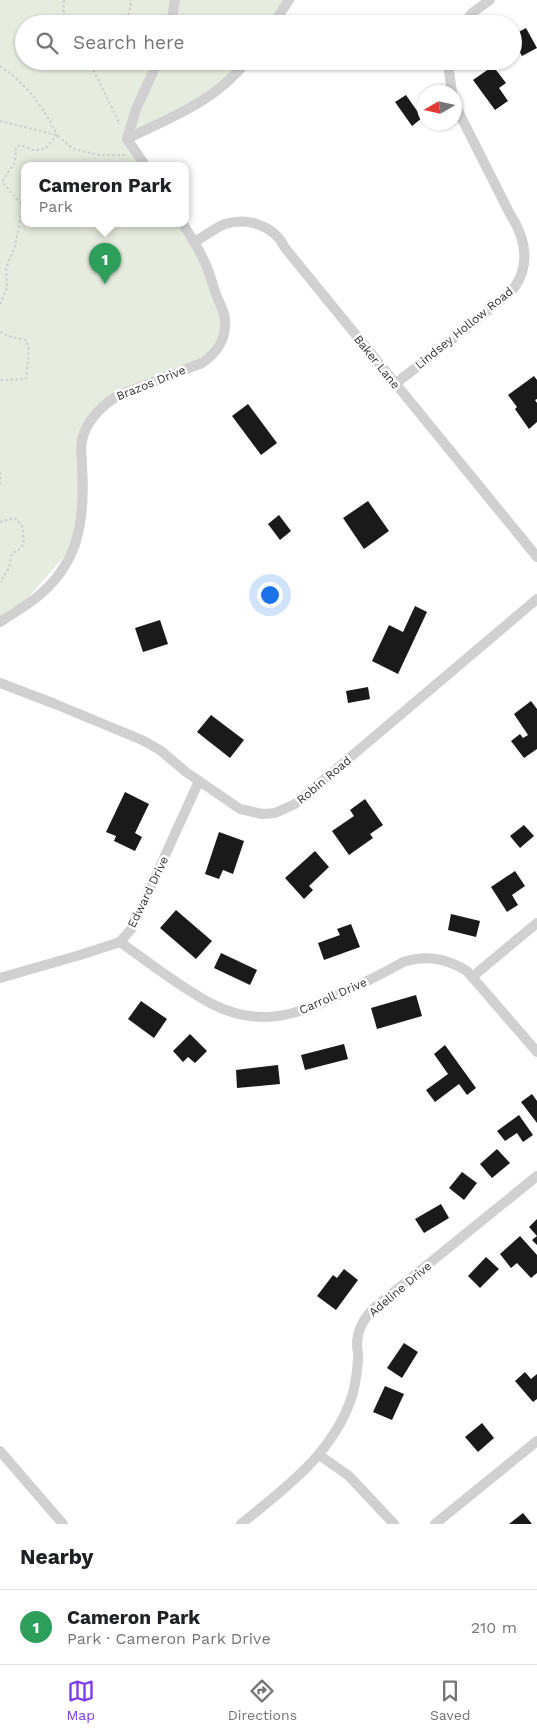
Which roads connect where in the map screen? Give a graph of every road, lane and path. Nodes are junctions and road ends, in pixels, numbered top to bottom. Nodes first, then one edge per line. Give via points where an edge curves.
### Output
1 (64, 0) edge
2 (131, 0) edge
3 (175, 0) edge
4 (289, 0) edge
5 (490, 0) edge
6 (66, 15) edge
7 (128, 15) edge
8 (172, 15) edge
9 (279, 15) edge
10 (471, 15) edge
11 (0, 66) edge
12 (93, 70) edge
13 (154, 70) edge
14 (240, 70) edge
15 (450, 70) edge
16 (451, 85) edge
17 (462, 119) edge
18 (0, 121) edge
19 (58, 135) junction
20 (127, 139) junction
21 (138, 156) junction
22 (143, 162) edge
23 (21, 205) edge
24 (21, 212) edge
25 (185, 227) edge
26 (195, 242) junction
27 (0, 304) edge
28 (0, 332) edge
29 (0, 380) edge
30 (395, 384) junction
31 (0, 472) edge
32 (0, 484) edge
33 (0, 522) edge
34 (537, 557) edge
35 (0, 582) edge
36 (537, 599) edge
37 (0, 622) edge
38 (0, 683) edge
39 (199, 781) junction
40 (537, 923) edge
41 (120, 942) junction
42 (472, 977) junction
43 (0, 978) edge
44 (537, 1052) edge
45 (537, 1176) edge
46 (537, 1441) edge
47 (0, 1451) edge
48 (319, 1455) junction
49 (63, 1524) edge
50 (241, 1524) edge
51 (394, 1524) edge
52 (434, 1524) edge

1 - 6 path
2 - 7 path
3 - 8 street
4 - 9 street
5 - 10 street
11 - 19 path via 29,90
12 - 20 path
13 - 20 street via 136,109
14 - 20 street via 203,102
15 - 16 street
17 - 30 street, Lindsey Hollow Road via 522,236 524,264 515,288
18 - 19 path
19 - 21 path via 73,149 99,155
19 - 23 path via 45,149 16,147 15,162 2,182
20 - 21 street
21 - 22 street
24 - 27 path via 15,246 6,268 7,288
25 - 26 street, Brazos Drive
26 - 30 street, Baker Lane via 234,222 270,229
26 - 37 street, Brazos Drive via 225,318 221,343 202,363 117,396 93,417 82,439 81,520 76,543 53,584
28 - 29 path via 26,340 29,350 26,380
30 - 34 street, Baker Lane
31 - 32 path
33 - 35 path via 14,518 22,525 24,544 12,553 9,568
36 - 39 street, Robin Road via 286,810 251,813 231,804
38 - 39 street, Robin Road via 142,740
39 - 41 street, Edward Drive via 132,928
40 - 42 street
41 - 42 street, Carroll Drive via 213,1005 231,1012 263,1017 313,1007 415,958 448,961
41 - 43 street
42 - 44 street, Carroll Drive
45 - 48 street, Adeline Drive via 366,1316 357,1340 357,1371 351,1397 340,1424
46 - 52 street
47 - 49 street
48 - 50 street, Adeline Drive
48 - 51 street via 349,1476

